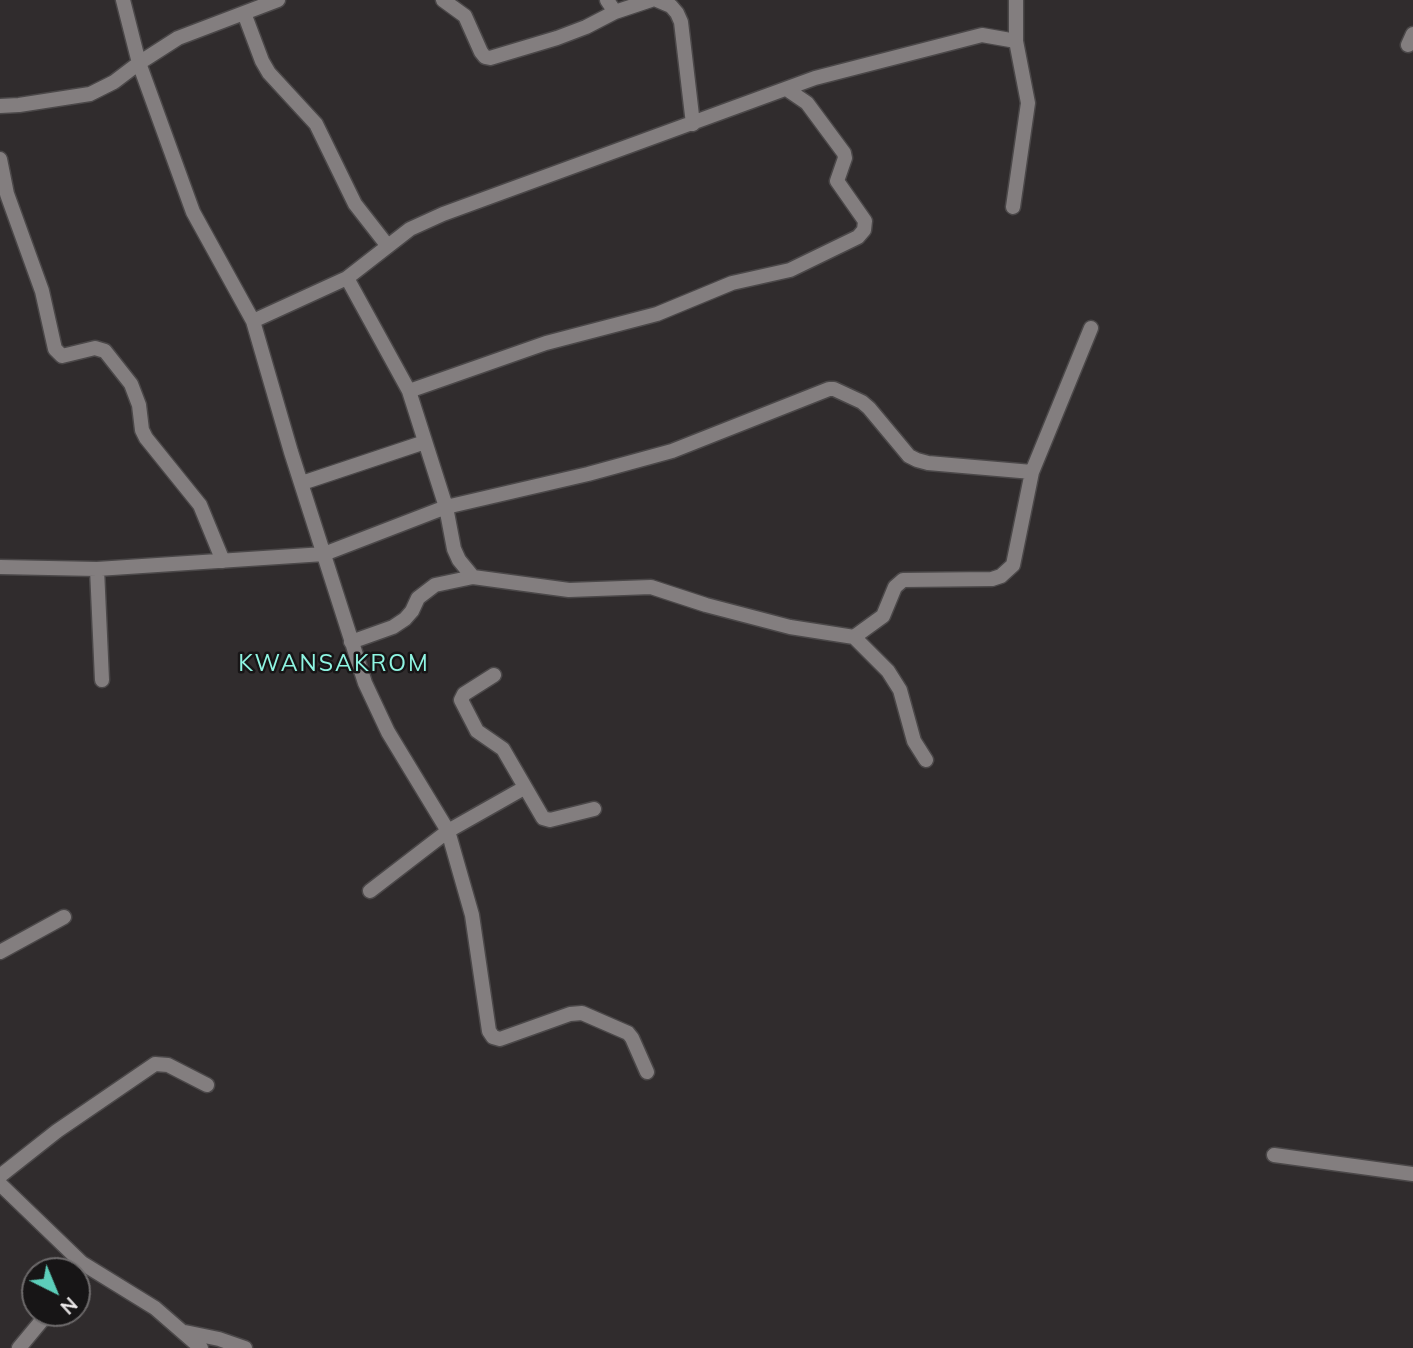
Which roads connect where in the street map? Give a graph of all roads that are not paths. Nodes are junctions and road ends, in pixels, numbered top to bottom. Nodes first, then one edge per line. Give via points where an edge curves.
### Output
1 (123, 0) edge
2 (278, 0) edge
3 (443, 0) edge
4 (651, 0) edge
5 (657, 0) edge
6 (1016, 0) edge
7 (611, 6) edge
8 (244, 13) junction
9 (1016, 41) junction
10 (139, 63) junction
11 (788, 90) junction
12 (0, 106) edge
13 (693, 124) junction
14 (0, 159) edge
15 (1013, 207) dead end
16 (387, 245) junction
17 (347, 278) junction
18 (253, 321) junction
19 (1091, 328) dead end
20 (408, 391) junction
21 (425, 442) junction
22 (1032, 472) junction
23 (302, 483) junction
24 (446, 507) junction
25 (324, 554) junction
26 (223, 561) junction
27 (0, 567) edge
28 (97, 569) junction
29 (473, 577) junction
30 (853, 637) junction
31 (351, 642) junction
32 (494, 676) dead end
33 (102, 680) dead end
34 (926, 760) dead end
35 (524, 788) junction
36 (594, 809) dead end
37 (448, 831) junction
38 (370, 891) dead end
39 (64, 917) dead end
40 (0, 952) edge
41 (647, 1072) dead end
42 (207, 1085) dead end
43 (1274, 1155) dead end
44 (1413, 1174) edge
45 (0, 1176) edge
46 (0, 1184) edge
47 (69, 1257) edge
48 (91, 1273) edge
49 (36, 1327) edge
50 (185, 1332) junction
51 (19, 1348) edge
52 (201, 1348) edge
53 (245, 1348) edge

1 - 10 street
2 - 8 street
3 - 7 street via 465,16 481,52 490,58 586,27
4 - 7 street
5 - 13 street via 671,6 681,22
6 - 9 street
8 - 10 street via 178,38
8 - 16 street via 269,73 317,124 355,204
9 - 11 street via 982,35 815,78
9 - 15 street via 1028,103
10 - 12 street via 90,94
10 - 18 street via 193,212
11 - 13 street
11 - 20 street via 807,103 844,153 837,181 865,221 858,237 790,270 732,283 657,314 546,343
13 - 16 street via 443,214
14 - 26 street via 7,194 42,291 55,349 62,356 95,348 105,351 131,384 146,438 200,505
16 - 17 street
17 - 18 street
17 - 20 street
18 - 23 street
19 - 22 street
20 - 21 street
21 - 23 street
21 - 24 street
22 - 24 street via 918,460 909,456 862,402 829,389 672,451
22 - 30 street via 1008,571 992,579 903,580 895,587 883,616
23 - 25 street
24 - 25 street
24 - 29 street via 454,549
25 - 26 street
25 - 31 street
26 - 28 street
27 - 28 street
28 - 33 street
29 - 30 street via 569,590 650,587 790,627
29 - 31 street via 435,585 418,598 405,619
30 - 34 street via 901,690 914,741
31 - 37 street via 388,732
32 - 35 street via 464,694 461,704 477,731 503,749
35 - 36 street via 546,819
35 - 37 street
37 - 38 street via 407,855
37 - 41 street via 472,915 493,1037 500,1039 582,1013 628,1033
39 - 40 street
42 - 45 street via 168,1065 155,1064
43 - 44 street
46 - 47 street
48 - 50 street via 155,1308
49 - 51 street
50 - 52 street
50 - 53 street

